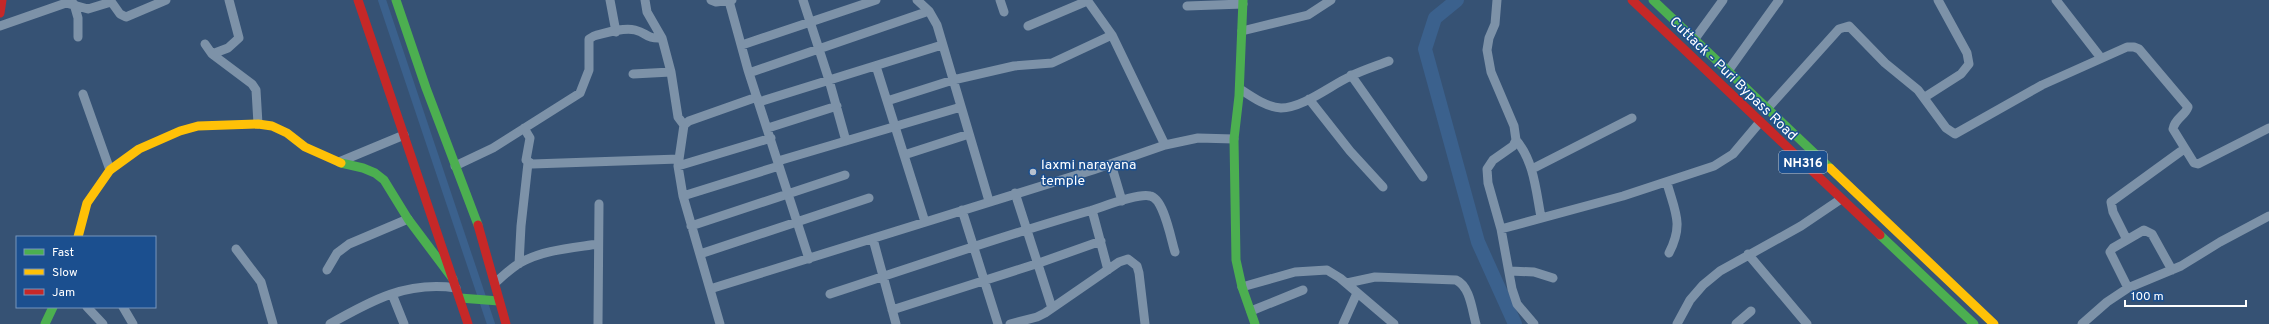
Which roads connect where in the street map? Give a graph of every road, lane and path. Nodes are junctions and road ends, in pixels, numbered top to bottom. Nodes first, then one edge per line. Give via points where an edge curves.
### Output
1 (2, 0) edge
2 (166, 0) edge
3 (229, 0) edge
4 (358, 0) edge
5 (396, 0) edge
6 (610, 0) edge
7 (645, 0) edge
8 (711, 0) edge
9 (731, 0) edge
10 (803, 0) edge
11 (876, 0) edge
12 (917, 0) edge
13 (1000, 0) edge
14 (1087, 0) edge
15 (1331, 0) edge
16 (1497, 0) edge
17 (1632, 0) edge
18 (1653, 0) edge
19 (1723, 0) edge
20 (1779, 0) edge
21 (1938, 0) edge
22 (2056, 0) edge
23 (110, 1) edge
24 (1243, 2) edge
25 (74, 4) junction
26 (1187, 6) dead end
27 (929, 11) junction
28 (1004, 12) dead end
29 (0, 13) edge
30 (810, 22) junction
31 (0, 26) edge
32 (1028, 26) dead end
33 (1242, 31) junction
34 (616, 32) junction
35 (1112, 35) junction
36 (78, 37) dead end
37 (662, 38) junction
38 (1694, 40) junction
39 (205, 44) dead end
40 (742, 45) junction
41 (942, 46) junction
42 (819, 50) junction
43 (212, 54) junction
44 (2101, 58) junction
45 (1389, 61) dead end
46 (876, 66) junction
47 (1728, 71) junction
48 (671, 72) junction
49 (749, 73) junction
50 (633, 74) dead end
51 (1352, 75) junction
52 (829, 80) junction
53 (953, 80) junction
54 (1239, 92) junction
55 (83, 94) dead end
56 (1925, 97) junction
57 (1309, 99) junction
58 (758, 100) junction
59 (887, 101) junction
60 (837, 106) junction
61 (961, 107) junction
62 (1767, 109) junction
63 (1632, 118) dead end
64 (1760, 122) junction
65 (258, 124) junction
66 (684, 124) junction
67 (896, 127) junction
68 (524, 128) junction
69 (768, 128) junction
70 (2269, 128) edge
71 (404, 134) junction
72 (970, 134) junction
73 (1234, 136) junction
74 (770, 138) junction
75 (1516, 140) junction
76 (846, 141) junction
77 (1165, 145) junction
78 (2184, 149) junction
79 (904, 155) junction
80 (339, 162) junction
81 (678, 162) junction
82 (528, 163) junction
83 (779, 164) junction
84 (1111, 164) junction
85 (455, 166) junction
86 (1532, 168) junction
87 (110, 170) junction
88 (845, 175) dead end
89 (1423, 177) dead end
90 (1667, 183) junction
91 (1383, 187) dead end
92 (787, 193) junction
93 (1015, 193) junction
94 (684, 196) junction
95 (869, 198) dead end
96 (1841, 199) junction
97 (1122, 200) junction
98 (989, 201) junction
99 (599, 204) dead end
100 (962, 210) junction
101 (1092, 210) junction
102 (2269, 216) edge
103 (1542, 217) junction
104 (408, 219) junction
105 (925, 222) junction
106 (797, 223) junction
107 (691, 226) junction
108 (1028, 228) junction
109 (1501, 229) junction
110 (79, 236) edge
111 (873, 239) junction
112 (2127, 240) junction
113 (1101, 241) junction
114 (598, 244) junction
115 (974, 247) junction
116 (236, 249) dead end
117 (1175, 252) dead end
118 (1669, 253) dead end
119 (700, 254) junction
120 (1748, 254) junction
121 (809, 259) junction
122 (519, 264) junction
123 (1039, 264) junction
124 (328, 270) dead end
125 (1108, 270) junction
126 (2172, 270) junction
127 (1510, 271) junction
128 (883, 277) junction
129 (1553, 278) dead end
130 (984, 280) junction
131 (454, 283) junction
132 (495, 283) junction
133 (1347, 283) junction
134 (1242, 287) junction
135 (2128, 288) junction
136 (710, 289) junction
137 (1303, 290) dead end
138 (1357, 293) junction
139 (392, 294) junction
140 (830, 294) dead end
141 (460, 298) junction
142 (496, 301) junction
143 (53, 308) edge
144 (87, 308) edge
145 (124, 308) edge
146 (1052, 308) junction
147 (892, 310) junction
148 (1250, 311) junction
149 (1751, 311) dead end
150 (1039, 321) edge
151 (508, 323) edge
152 (1345, 323) edge
153 (45, 324) edge
154 (103, 324) edge
155 (133, 324) edge
156 (273, 324) edge
157 (330, 324) edge
158 (404, 324) edge
159 (468, 324) edge
160 (598, 324) edge
161 (720, 324) edge
162 (896, 324) edge
163 (998, 324) edge
164 (1010, 324) edge
165 (1145, 324) edge
166 (1255, 324) edge
167 (1394, 324) edge
168 (1476, 324) edge
169 (1534, 324) edge
170 (1677, 324) edge
171 (1736, 324) edge
172 (1807, 324) edge
173 (1974, 324) edge
174 (1994, 324) edge
175 (2082, 324) edge

1 - 29 main road
2 - 23 street via 126,17 120,14
3 - 43 street via 239,38 228,48
4 - 71 main road
5 - 85 main road
6 - 34 street
7 - 37 street via 648,12
8 - 9 street
9 - 40 street
10 - 30 street
11 - 30 street
12 - 27 street
13 - 28 street
14 - 32 street
14 - 35 street
15 - 33 street via 1308,15
16 - 75 street via 1495,24 1487,50 1491,72 1514,126
17 - 64 main road, Cuttack - Puri Bypass Road / NH316
18 - 38 main road, Cuttack - Puri Bypass Road / NH316
19 - 38 street
20 - 47 street
21 - 56 street via 1967,53 1969,64 1961,74
22 - 44 street
23 - 25 street via 88,9
24 - 26 street
24 - 33 main road
25 - 31 street via 66,3
25 - 36 street via 78,18
27 - 41 street via 937,25
27 - 42 street
30 - 40 street
30 - 42 street
33 - 54 main road
34 - 37 street via 635,30 651,39
34 - 68 street via 589,39 589,70 580,93
35 - 53 street via 1052,63 1014,66
35 - 77 street
37 - 48 street
38 - 47 main road, Cuttack - Puri Bypass Road / NH316
39 - 43 street
40 - 49 street
41 - 46 street
41 - 53 street
42 - 49 street
42 - 52 street
43 - 65 street via 252,84 257,97
44 - 56 street via 2042,85 1955,134 1946,128
44 - 78 street via 2127,47 2134,46 2139,49 2188,107 2174,122 2173,129
45 - 51 street
46 - 52 street
46 - 59 street
47 - 62 main road, Cuttack - Puri Bypass Road / NH316
48 - 50 street
48 - 66 street via 678,117
49 - 58 street
51 - 57 street
51 - 89 street
52 - 58 street
52 - 60 street
53 - 59 street
53 - 61 street
54 - 57 street via 1280,108
54 - 73 main road
55 - 87 street
56 - 62 street via 1885,63 1849,26 1844,26 1833,34
57 - 91 street via 1350,151
58 - 66 street via 695,118
58 - 69 street
59 - 67 street
60 - 69 street
60 - 76 street
61 - 67 street
61 - 72 street
62 - 174 main road, Cuttack - Puri Bypass Road / NH316
63 - 86 street
64 - 90 street via 1733,154 1724,160
64 - 96 main road, Cuttack - Puri Bypass Road / NH316
65 - 80 main road via 272,126 287,133 305,147
65 - 87 main road via 198,126 180,131 139,149
66 - 81 street
67 - 76 street
67 - 79 street
68 - 82 street via 530,138 526,157
68 - 85 street via 493,148
69 - 74 street
70 - 78 street via 2198,164 2189,159
71 - 80 street
71 - 131 main road
72 - 79 street
72 - 98 street
73 - 77 street via 1198,138
73 - 134 main road via 1236,260
74 - 81 street
74 - 83 street
75 - 86 street via 1526,153
75 - 109 street via 1513,146 1493,160 1487,169 1488,183
76 - 83 street
77 - 84 street
78 - 112 street via 2111,202 2113,212
79 - 105 street
80 - 104 main road via 363,168 384,180
81 - 82 street
81 - 94 street
82 - 122 street
83 - 92 street
83 - 94 street
84 - 93 street
84 - 97 street
85 - 132 main road via 483,239
86 - 103 street
87 - 110 main road via 88,203
88 - 92 street
90 - 103 street
90 - 118 street via 1678,228 1677,238
92 - 106 street
92 - 107 street
93 - 98 street
93 - 108 street
94 - 107 street
95 - 106 street
96 - 120 street via 1818,215
96 - 173 main road, Cuttack - Puri Bypass Road / NH316
97 - 101 street
97 - 117 street via 1150,195 1156,198 1161,205
98 - 100 street
99 - 114 street
100 - 105 street
100 - 115 street
101 - 108 street
101 - 113 street
102 - 126 street
103 - 109 street
104 - 124 street via 349,244 336,253
104 - 131 main road
105 - 111 street
106 - 119 street
106 - 121 street
107 - 119 street
108 - 115 street
108 - 123 street
109 - 127 street
111 - 121 street
111 - 128 street
112 - 126 street via 2144,230 2150,232
112 - 135 street via 2110,252
113 - 123 street
113 - 125 street
114 - 122 street via 562,249
114 - 160 street
115 - 128 street
115 - 130 street
116 - 156 street via 265,292
119 - 136 street
120 - 170 street via 1703,285 1690,300
120 - 172 street
121 - 136 street
122 - 132 street
123 - 130 street
123 - 146 street
125 - 146 street
125 - 165 street via 1128,259 1137,266
126 - 135 street
127 - 129 street via 1534,272
127 - 169 street via 1517,304
128 - 140 street
128 - 147 street
130 - 147 street
130 - 163 street
131 - 139 street via 418,286
131 - 141 main road
132 - 142 main road
133 - 134 street via 1333,272 1315,270 1278,276
133 - 138 street
133 - 168 street via 1375,277 1456,280 1461,282 1466,291
134 - 148 main road
135 - 175 street
136 - 161 street
137 - 148 street
138 - 152 street
138 - 167 street
139 - 157 street
139 - 158 street
141 - 142 main road
141 - 159 main road
142 - 151 main road
143 - 153 main road
144 - 154 street
145 - 155 street
146 - 150 street
147 - 162 street
148 - 166 main road
149 - 171 street
150 - 164 street

